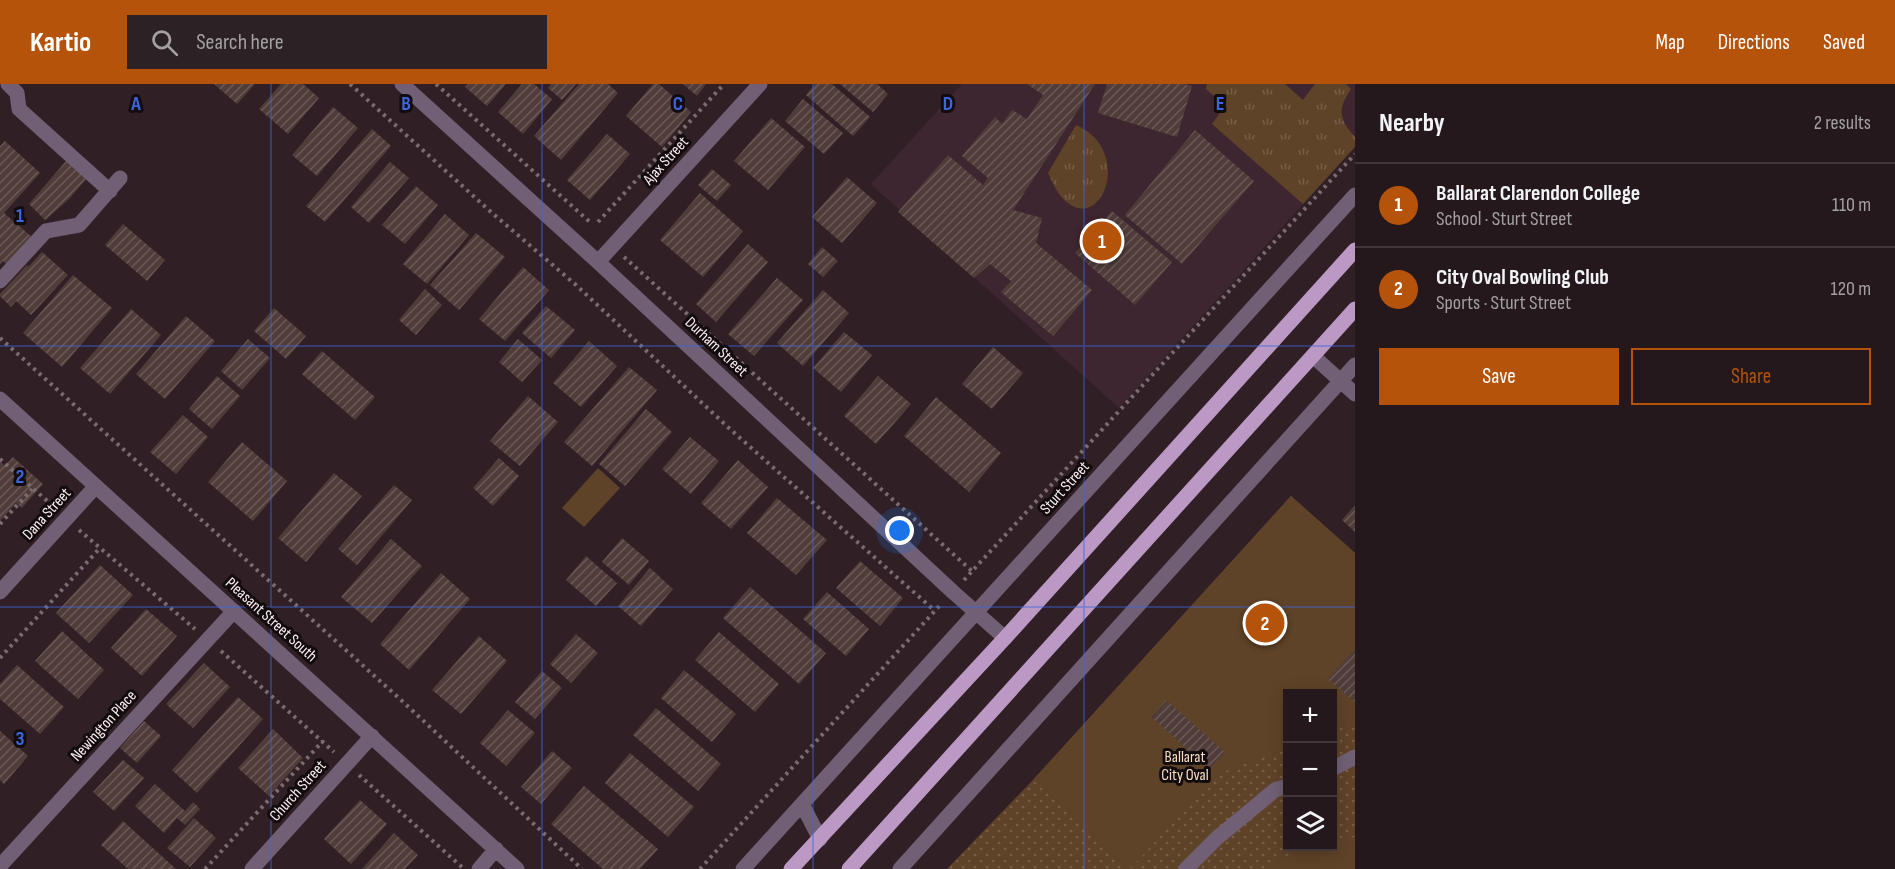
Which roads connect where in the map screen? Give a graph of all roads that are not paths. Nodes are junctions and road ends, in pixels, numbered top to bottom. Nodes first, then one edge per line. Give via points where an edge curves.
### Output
1 (8, 84) edge
2 (402, 84) edge
3 (760, 84) edge
4 (120, 178) dead end
5 (110, 190) junction
6 (1355, 195) edge
7 (1355, 250) edge
8 (598, 262) junction
9 (0, 281) edge
10 (1355, 309) edge
11 (1312, 356) junction
12 (1355, 365) edge
13 (1340, 380) junction
14 (1355, 394) edge
15 (0, 399) edge
16 (96, 486) junction
17 (0, 592) edge
18 (234, 611) junction
19 (976, 612) junction
20 (1005, 638) junction
21 (372, 736) junction
22 (1355, 757) edge
23 (1337, 766) edge
24 (1283, 787) edge
25 (802, 804) junction
26 (820, 839) junction
27 (496, 849) junction
28 (0, 866) edge
29 (252, 869) edge
30 (479, 869) edge
31 (517, 869) edge
32 (743, 869) edge
33 (791, 869) edge
34 (849, 869) edge
35 (900, 869) edge
36 (1186, 869) edge

1 - 5 street via 16,93 19,109
2 - 8 street, Durham Street
3 - 8 street, Ajax Street
4 - 5 street
5 - 9 street via 79,225 46,231
6 - 19 street, Sturt Street
7 - 20 main road
8 - 19 street, Durham Street
10 - 11 main road
11 - 13 street
11 - 34 main road
12 - 13 street
13 - 14 street
13 - 35 street
15 - 16 street, Pleasant Street South
16 - 17 street, Dana Street
16 - 18 street, Pleasant Street South
18 - 21 street, Pleasant Street South
18 - 28 street, Newington Place
19 - 20 street, Durham Street
19 - 25 street, Sturt Street
20 - 26 main road
21 - 27 street, Pleasant Street South
21 - 29 street, Church Street
22 - 23 street
24 - 36 street via 1217,838
25 - 26 street
25 - 32 street, Sturt Street
26 - 33 main road
27 - 30 street
27 - 31 street, Pleasant Street South

